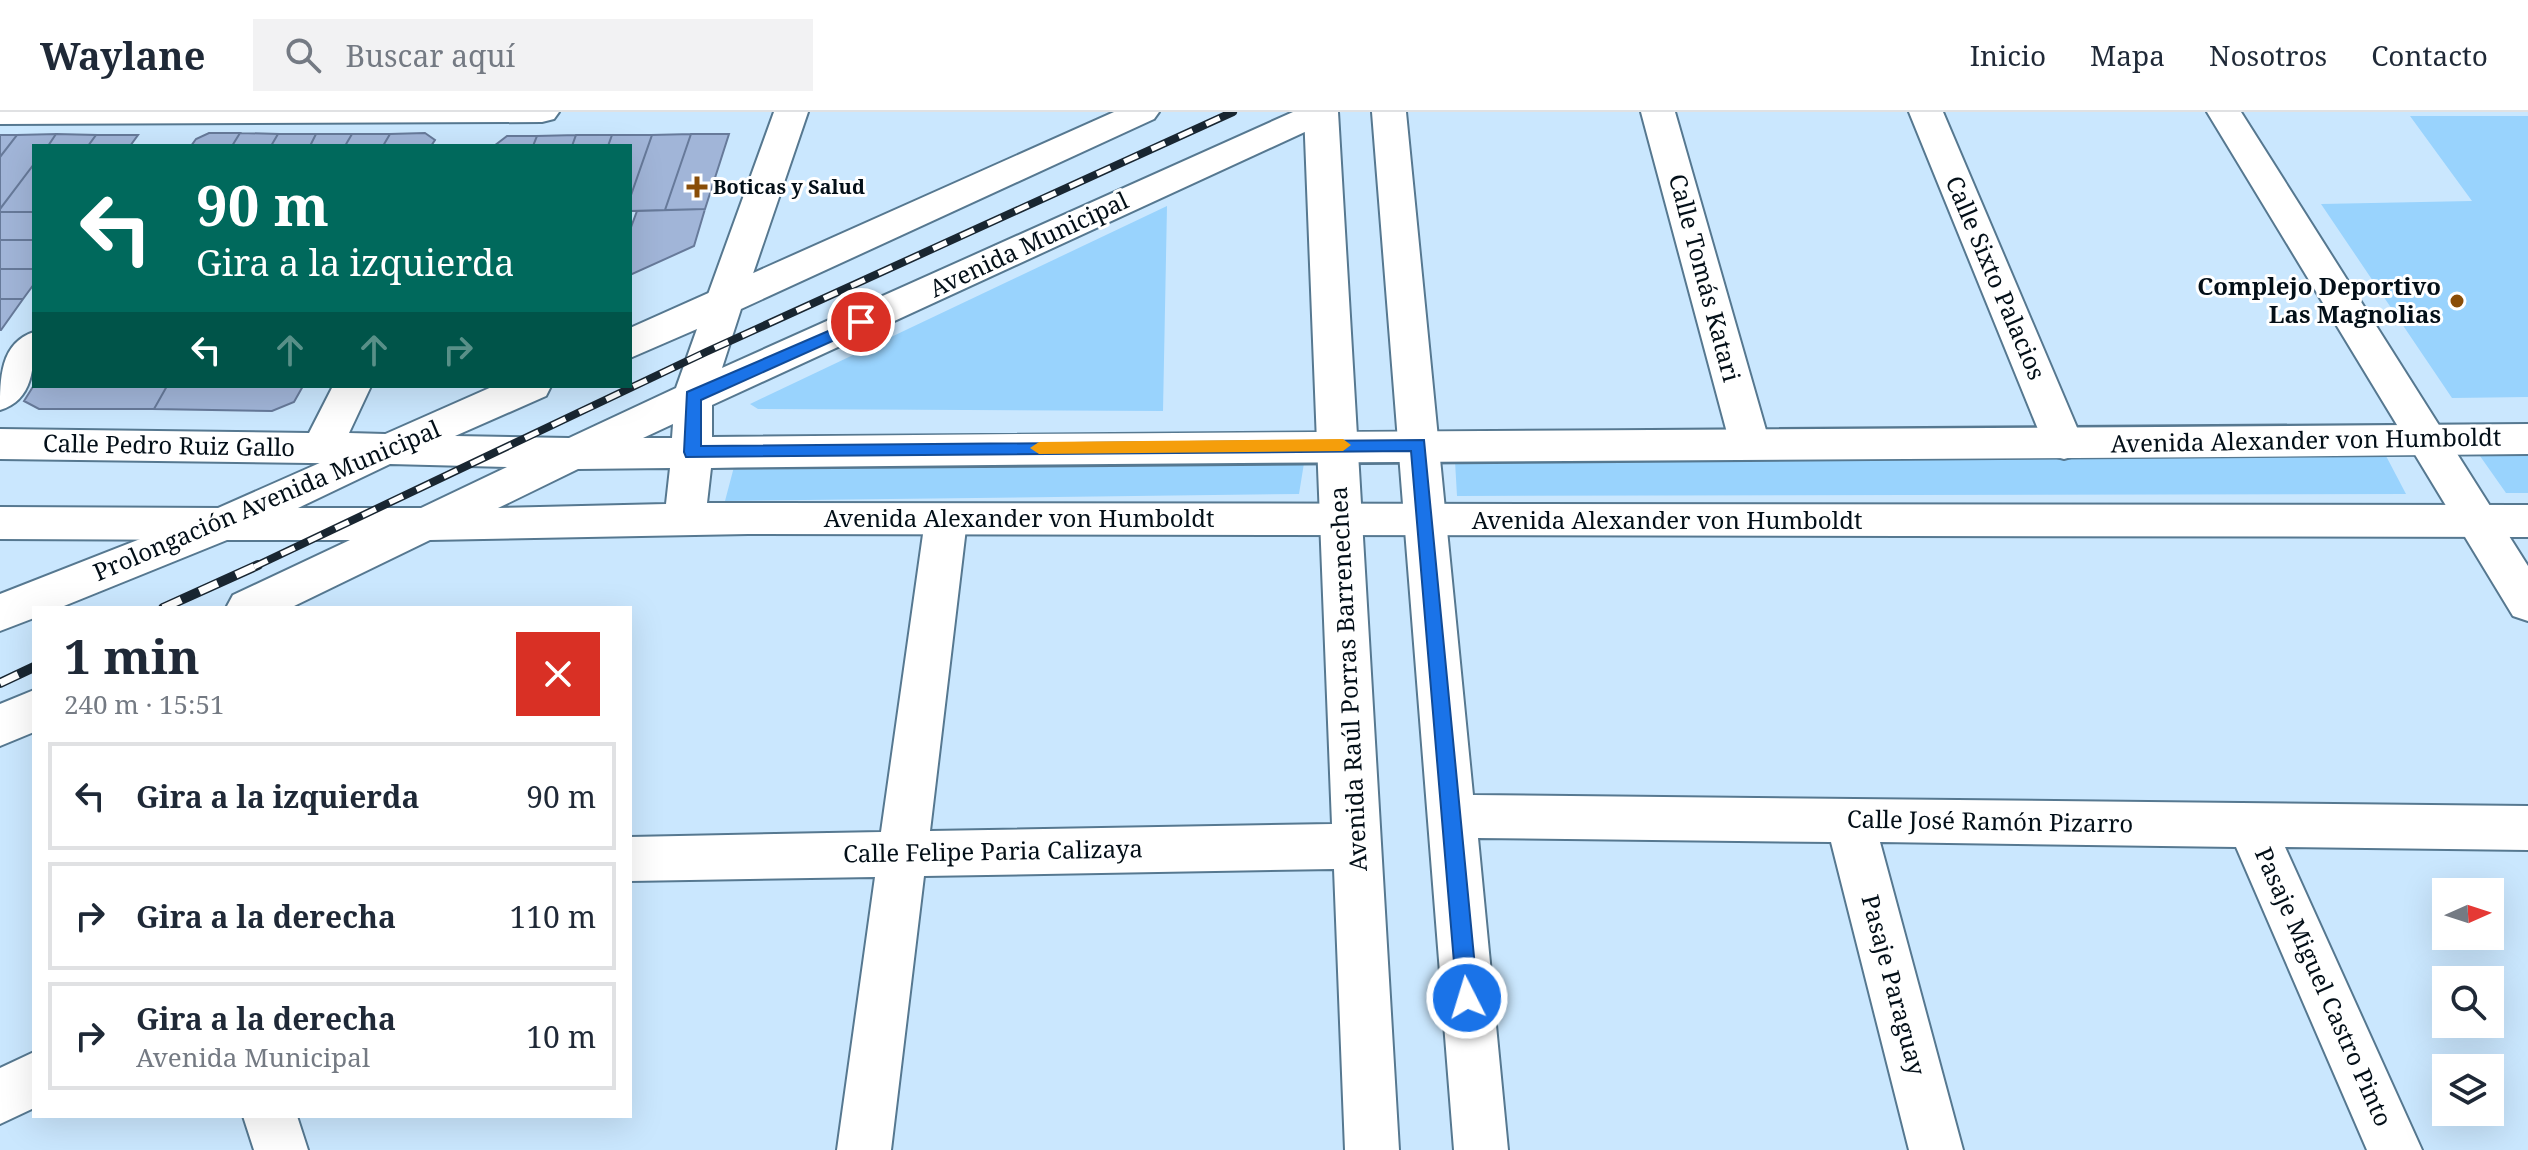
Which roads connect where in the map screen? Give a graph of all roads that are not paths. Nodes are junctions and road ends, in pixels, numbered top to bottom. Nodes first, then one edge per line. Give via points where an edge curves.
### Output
1 (486, 112) edge
2 (542, 112) edge
3 (791, 112) edge
4 (1142, 112) edge
5 (1321, 112) edge
6 (1389, 112) edge
7 (1658, 112) edge
8 (1926, 112) edge
9 (2224, 112) edge
10 (191, 113) edge
11 (0, 114) edge
12 (170, 144) edge
13 (470, 144) edge
14 (725, 300) junction
15 (632, 343) edge
16 (32, 349) edge
17 (351, 388) edge
18 (527, 388) edge
19 (0, 396) edge
20 (693, 397) junction
21 (2427, 439) junction
22 (2528, 439) edge
23 (0, 444) edge
24 (1418, 444) junction
25 (1750, 444) junction
26 (2064, 444) junction
27 (1337, 445) junction
28 (322, 448) junction
29 (385, 449) junction
30 (692, 452) junction
31 (577, 454) junction
32 (685, 519) junction
33 (946, 520) junction
34 (1341, 520) junction
35 (2477, 520) junction
36 (1425, 521) junction
37 (2528, 521) edge
38 (0, 523) edge
39 (224, 524) junction
40 (423, 524) junction
41 (2528, 603) edge
42 (252, 606) edge
43 (0, 613) edge
44 (32, 711) edge
45 (0, 726) edge
46 (1451, 816) junction
47 (1850, 820) junction
48 (2251, 825) junction
49 (2528, 828) edge
50 (1357, 846) junction
51 (905, 854) junction
52 (632, 859) edge
53 (32, 1080) edge
54 (0, 1097) edge
55 (271, 1118) edge
56 (281, 1150) edge
57 (864, 1150) edge
58 (1372, 1150) edge
59 (1481, 1150) edge
60 (1936, 1150) edge
61 (2395, 1150) edge

1 - 2 street
1 - 10 street
1 - 13 street
3 - 14 street
4 - 14 street
5 - 20 street, Avenida Municipal
5 - 27 street, Avenida Raúl Porras Barrenechea
6 - 24 street
7 - 25 street, Calle Tomás Katari
8 - 26 street, Calle Sixto Palacios
9 - 21 street
10 - 11 street
10 - 12 street
14 - 15 street
14 - 20 street
16 - 19 street
17 - 28 street
18 - 29 street, Prolongación Avenida Municipal
20 - 30 street
20 - 31 street
21 - 22 street, Avenida Alexander von Humboldt
21 - 26 street, Avenida Alexander von Humboldt
21 - 35 street
23 - 28 street, Calle Pedro Ruiz Gallo
24 - 25 street, Avenida Alexander von Humboldt
24 - 27 street, Avenida Alexander von Humboldt
24 - 36 street
25 - 26 street, Avenida Alexander von Humboldt
27 - 30 street, Avenida Alexander von Humboldt
27 - 34 street, Avenida Raúl Porras Barrenechea
28 - 29 street, Calle Pedro Ruiz Gallo
29 - 31 street, Calle Pedro Ruiz Gallo
29 - 39 street, Prolongación Avenida Municipal
30 - 31 street, Avenida Alexander von Humboldt
30 - 32 street
31 - 40 street
32 - 33 street, Avenida Alexander von Humboldt
32 - 40 street, Avenida Alexander von Humboldt
33 - 34 street, Avenida Alexander von Humboldt
33 - 51 street
34 - 36 street, Avenida Alexander von Humboldt
34 - 50 street, Avenida Raúl Porras Barrenechea
35 - 36 street, Avenida Alexander von Humboldt
35 - 37 street, Avenida Alexander von Humboldt
35 - 41 street
36 - 46 street
38 - 39 street
39 - 40 street
39 - 43 street, Prolongación Avenida Municipal
40 - 42 street
44 - 45 street
46 - 47 street, Calle José Ramón Pizarro
46 - 59 street
47 - 48 street, Calle José Ramón Pizarro
47 - 60 street, Pasaje Paraguay
48 - 49 street, Calle José Ramón Pizarro
48 - 61 street, Pasaje Miguel Castro Pinto
50 - 51 street, Calle Felipe Paria Calizaya
50 - 58 street, Avenida Raúl Porras Barrenechea
51 - 52 street, Calle Felipe Paria Calizaya
51 - 57 street
53 - 54 street
55 - 56 street

